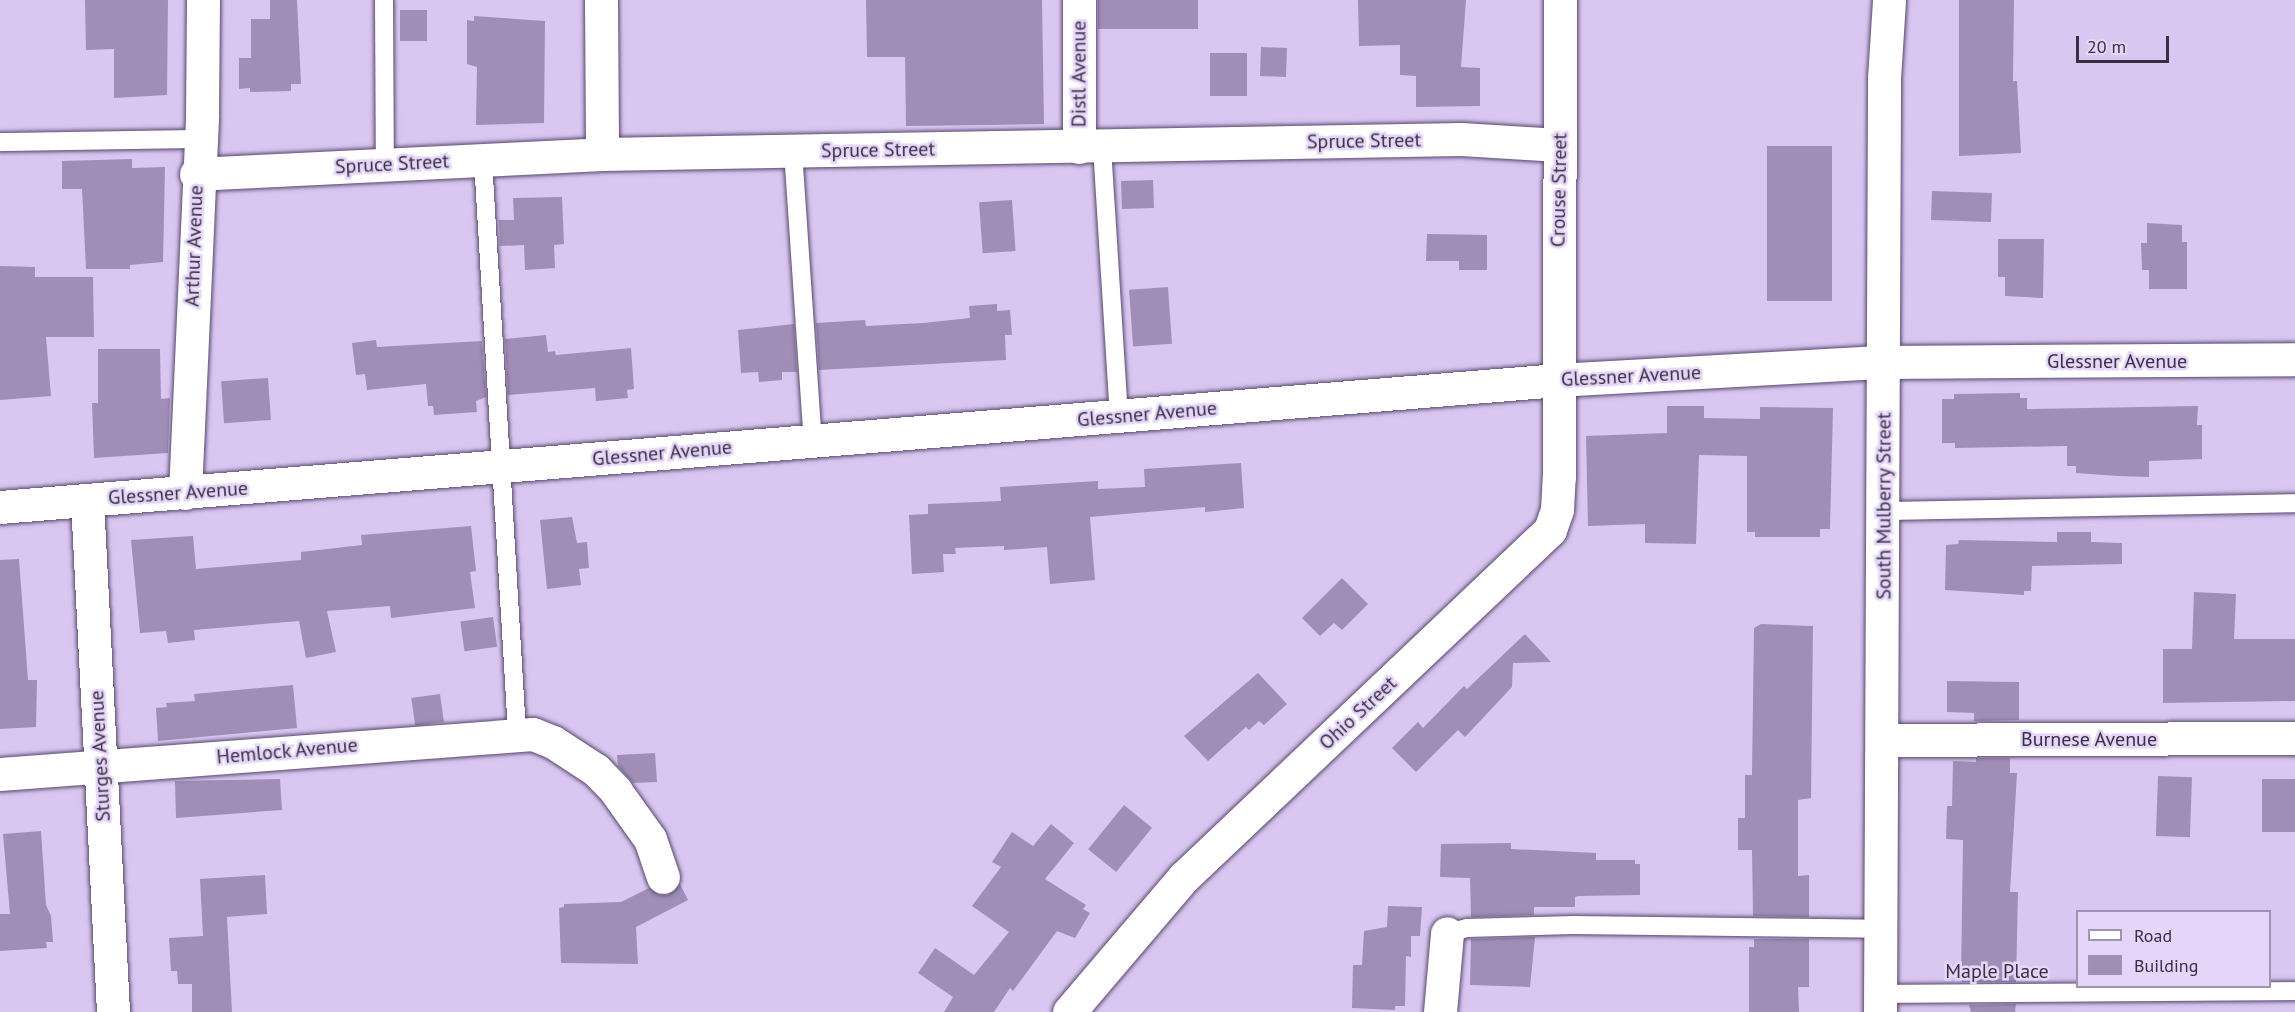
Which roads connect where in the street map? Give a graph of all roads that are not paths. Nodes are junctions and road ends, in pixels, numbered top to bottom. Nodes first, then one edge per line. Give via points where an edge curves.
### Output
1 (203, 0) edge
2 (384, 0) edge
3 (601, 0) edge
4 (1079, 0) edge
5 (1560, 0) edge
6 (1889, 0) edge
7 (200, 139) junction
8 (0, 142) edge
9 (1559, 145) junction
10 (1090, 147) junction
11 (793, 151) junction
12 (603, 154) junction
13 (483, 160) junction
14 (385, 165) junction
15 (196, 174) junction
16 (2295, 359) edge
17 (1884, 362) junction
18 (1557, 380) junction
19 (1119, 416) junction
20 (813, 441) junction
21 (501, 466) junction
22 (185, 493) junction
23 (87, 500) junction
24 (2295, 503) edge
25 (0, 507) edge
26 (1885, 510) junction
27 (516, 733) junction
28 (2295, 738) edge
29 (1882, 740) junction
30 (100, 765) junction
31 (0, 774) edge
32 (663, 877) dead end
33 (1880, 929) junction
34 (1447, 933) joint
35 (2295, 991) edge
36 (1880, 1003) edge
37 (113, 1012) edge
38 (1069, 1012) edge
39 (1440, 1012) edge

1 - 7 street, Arthur Avenue
2 - 14 lane
3 - 12 street
4 - 10 street, Distl Avenue
5 - 9 street, Crouse Street
6 - 17 street, South Mulberry Street via 1884,78
7 - 8 lane
7 - 15 street, Arthur Avenue
9 - 10 street, Spruce Street via 1461,139
9 - 18 street, Crouse Street
10 - 11 street, Spruce Street
10 - 19 lane
11 - 12 street, Spruce Street
11 - 20 lane
12 - 13 street, Spruce Street
13 - 14 street, Spruce Street
13 - 21 lane
14 - 15 street, Spruce Street
15 - 22 street, Arthur Avenue
16 - 17 street, Glessner Avenue
17 - 18 street, Glessner Avenue
17 - 26 street, South Mulberry Street
18 - 19 street, Glessner Avenue
18 - 38 street, Ohio Street via 1559,477 1557,510 1550,530 1183,878
19 - 20 street, Glessner Avenue
20 - 21 street, Glessner Avenue
21 - 22 street, Glessner Avenue
21 - 27 lane
22 - 23 street, Glessner Avenue
23 - 25 street, Glessner Avenue
23 - 30 street, Sturges Avenue
24 - 26 lane
26 - 29 street, South Mulberry Street
27 - 30 street, Hemlock Avenue
27 - 32 street, Hemlock Avenue via 533,734 596,770 633,811 650,839
28 - 29 street, Burnese Avenue
29 - 33 street, South Mulberry Street
30 - 31 street, Hemlock Avenue
30 - 37 street, Sturges Avenue
33 - 34 lane via 1573,925 1467,928
33 - 36 street, South Mulberry Street
34 - 39 street
35 - 36 lane, Maple Place

